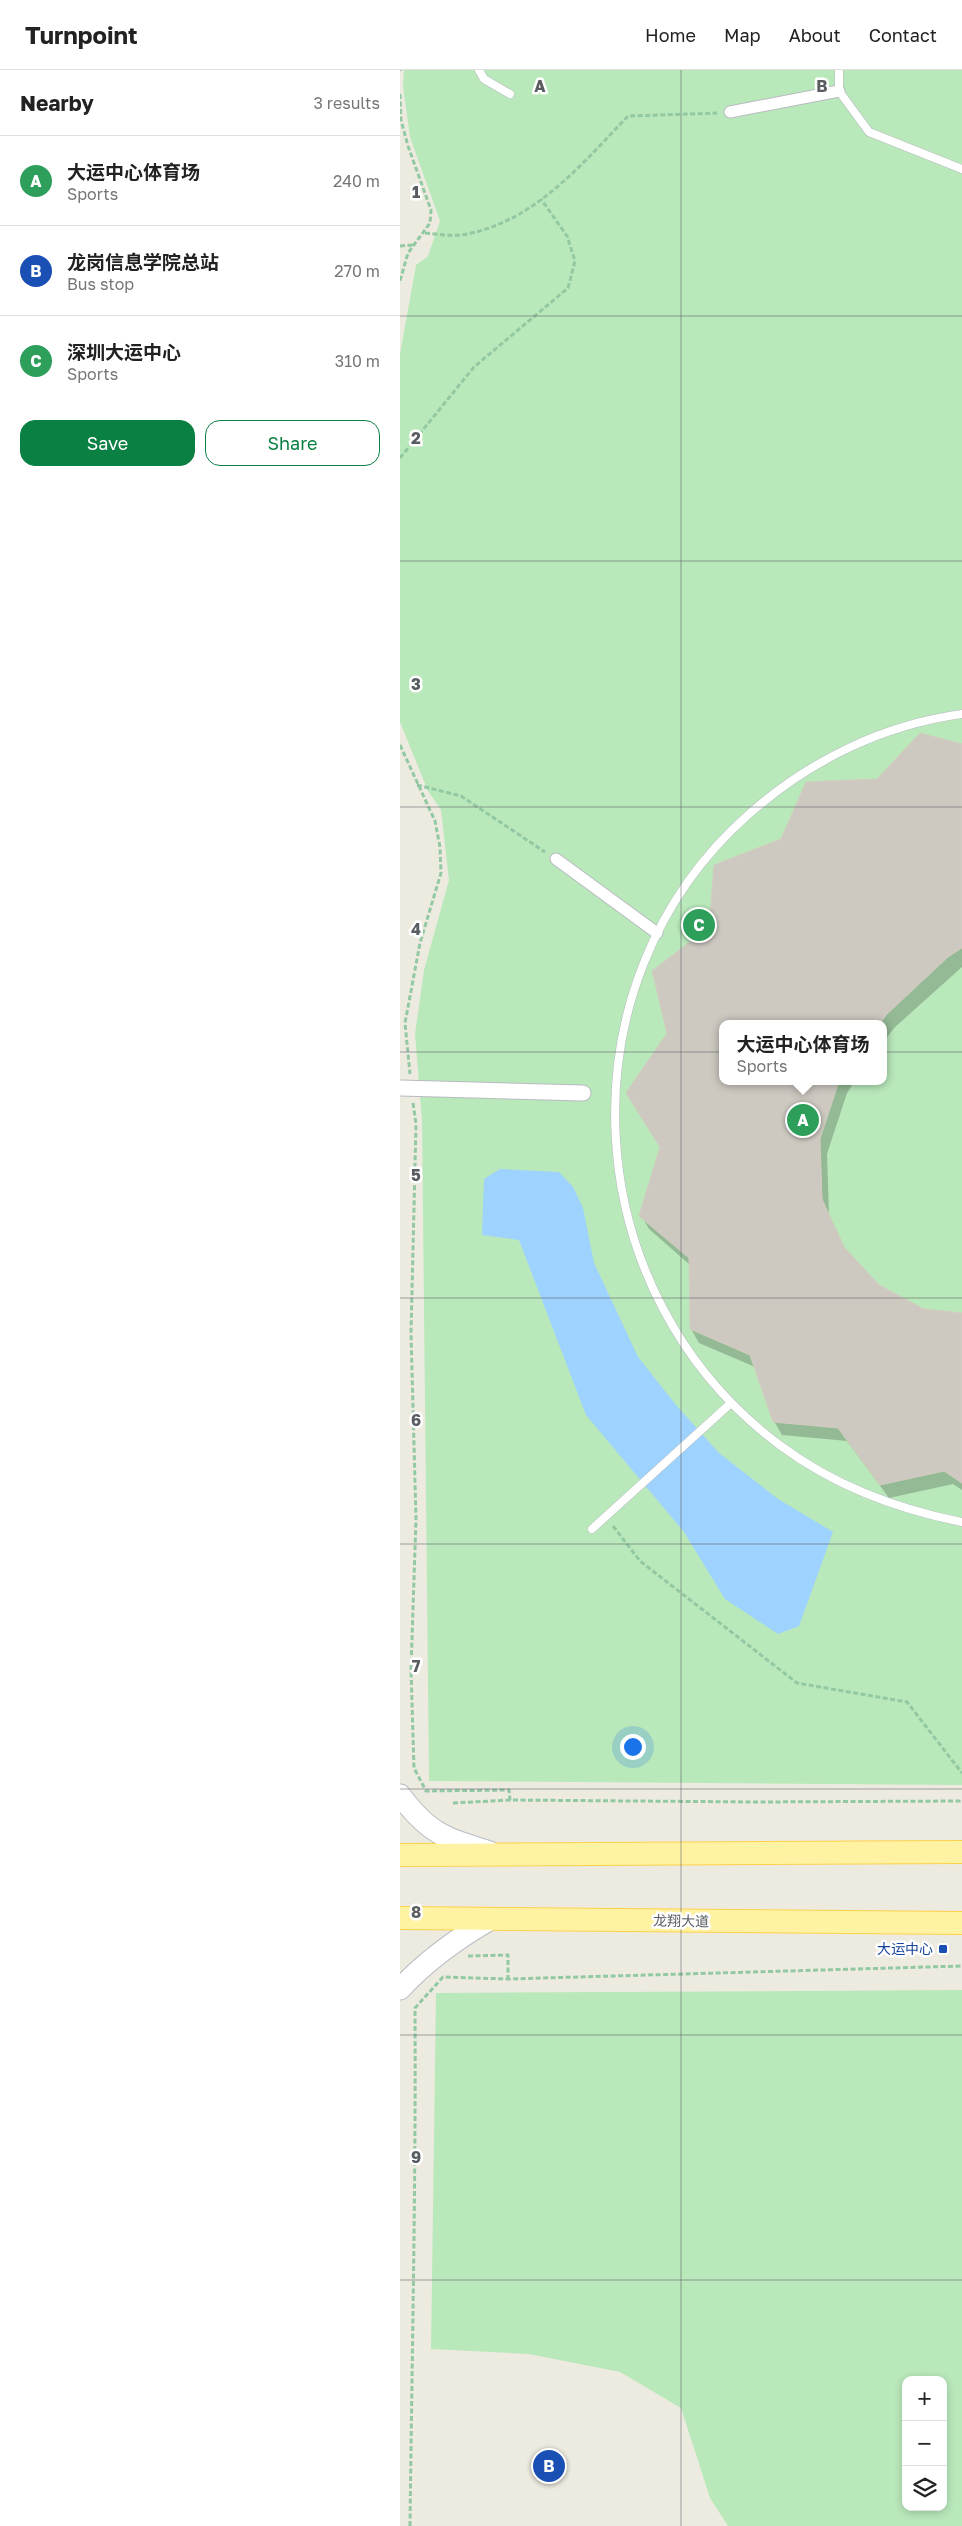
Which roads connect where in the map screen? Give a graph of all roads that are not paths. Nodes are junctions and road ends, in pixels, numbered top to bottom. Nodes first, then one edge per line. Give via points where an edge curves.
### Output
1 (478, 70) edge
2 (839, 70) edge
3 (839, 91) junction
4 (510, 94) dead end
5 (730, 112) road end
6 (962, 169) edge
7 (962, 714) edge
8 (556, 859) road end
9 (657, 933) junction
10 (406, 1088) edge
11 (583, 1093) dead end
12 (731, 1403) junction
13 (962, 1522) edge
14 (592, 1529) dead end
15 (400, 1795) edge
16 (962, 1852) edge
17 (495, 1854) junction
18 (400, 1855) edge
19 (400, 1918) edge
20 (490, 1919) junction
21 (962, 1923) edge
22 (400, 1989) edge

1 - 4 lane via 484,78
2 - 3 lane
3 - 5 street
3 - 6 lane via 869,132
7 - 9 lane via 913,723 881,734 790,780 737,824 714,848
8 - 9 street
9 - 12 lane via 632,996 618,1062 614,1129 618,1171 630,1229 654,1292 688,1350
10 - 11 street
12 - 13 lane via 781,1446 837,1481 898,1507
12 - 14 lane
15 - 17 main road via 432,1830
16 - 17 main road
17 - 18 main road
19 - 20 main road, 龙翔大道
20 - 21 main road, 龙翔大道
20 - 22 main road via 450,1943 420,1967

